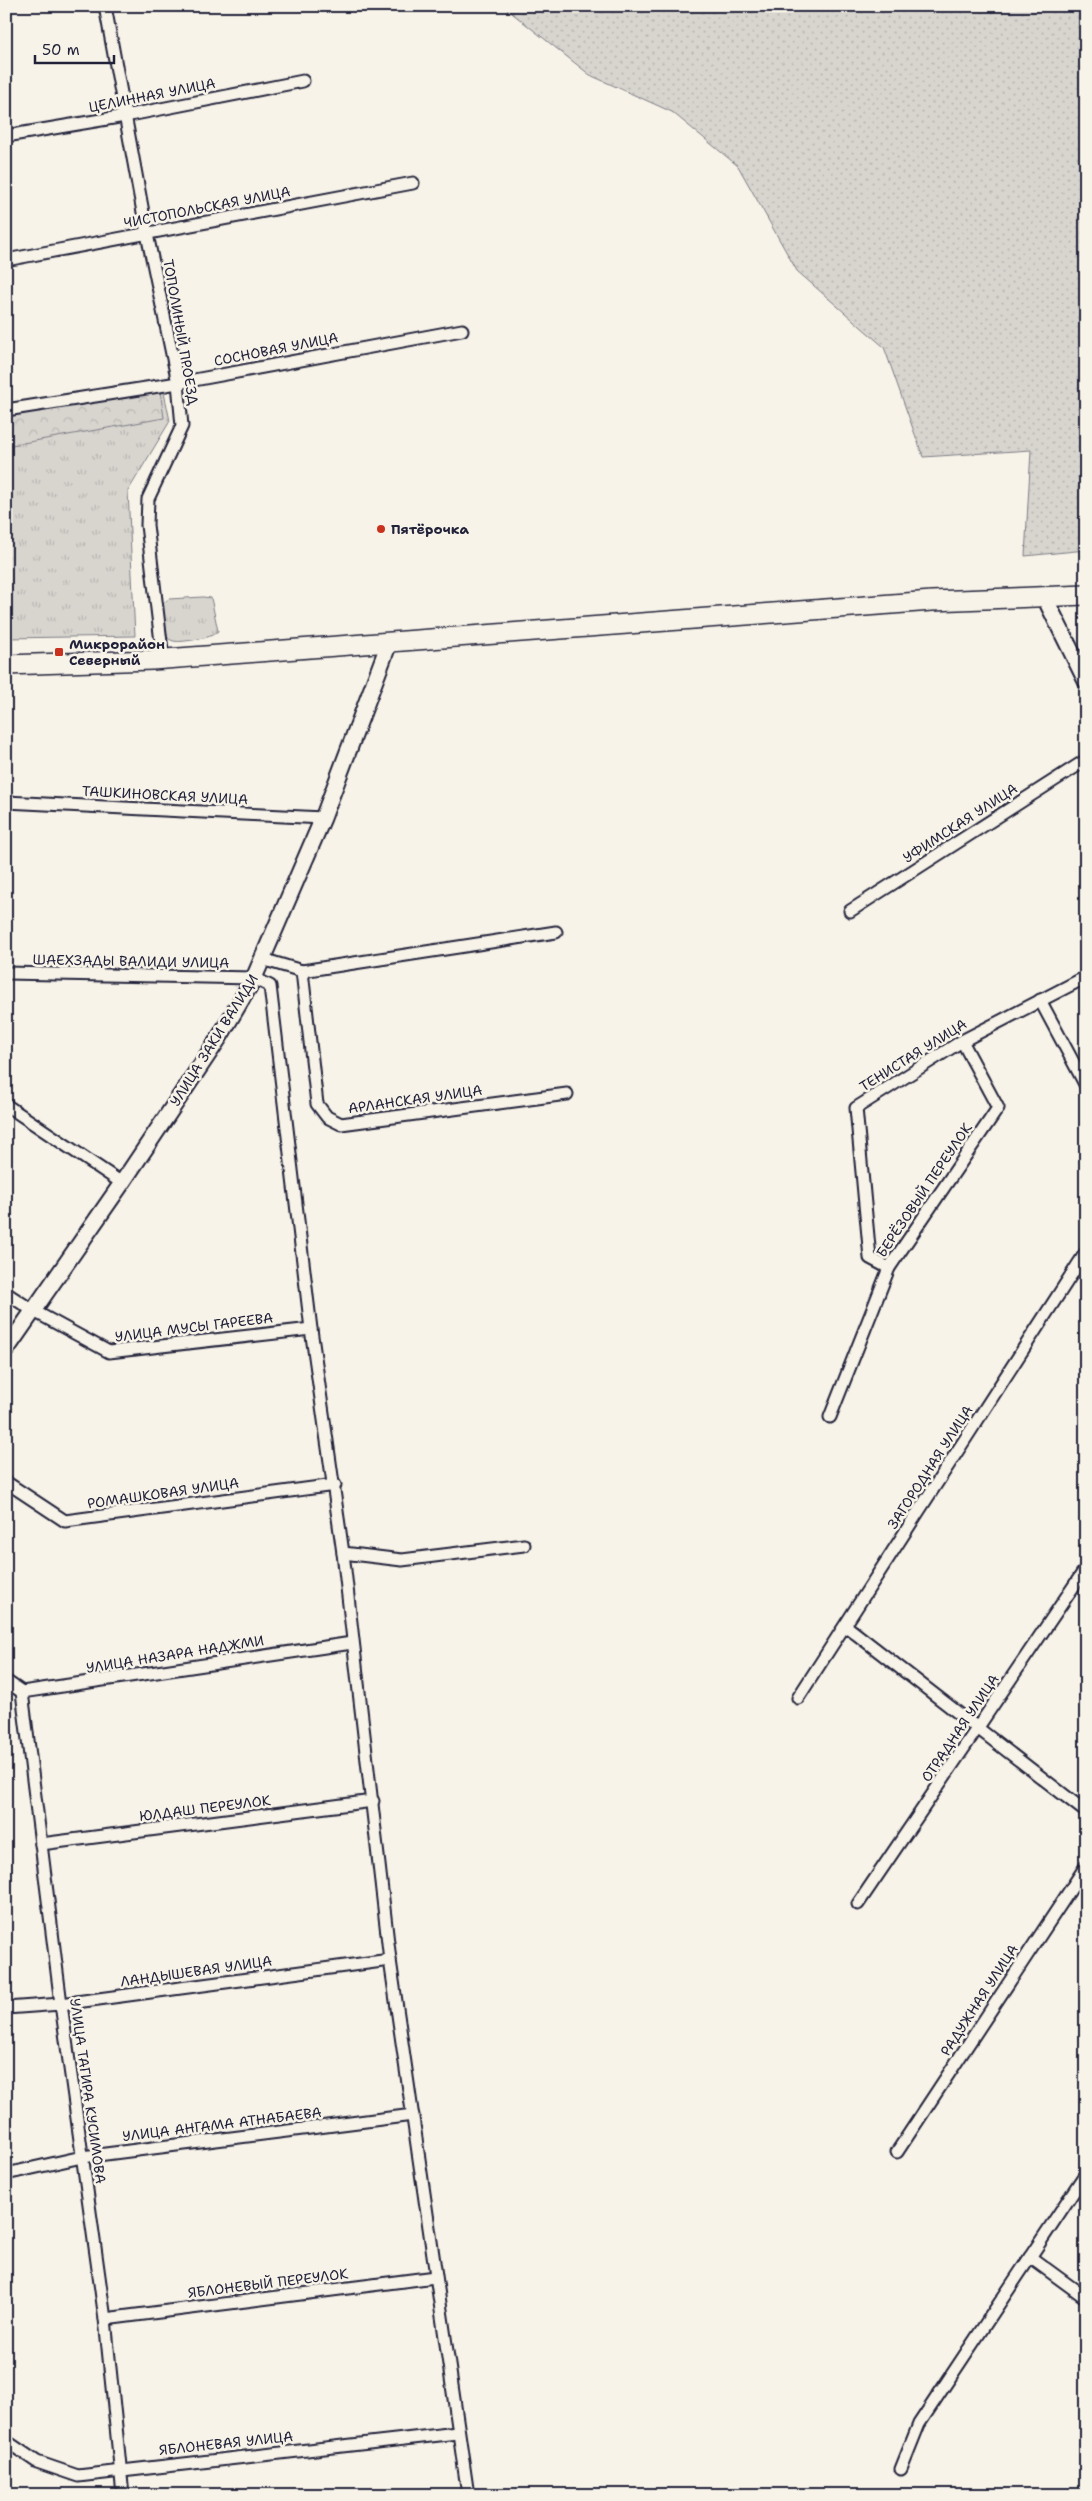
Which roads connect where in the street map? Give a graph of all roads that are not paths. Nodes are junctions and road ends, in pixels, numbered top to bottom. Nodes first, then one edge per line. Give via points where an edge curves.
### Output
1 (105, 6) edge
2 (303, 80) dead end
3 (125, 116) junction
4 (6, 136) edge
5 (413, 183) dead end
6 (147, 234) junction
7 (6, 260) edge
8 (462, 330) dead end
9 (178, 383) junction
10 (6, 410) edge
11 (1086, 595) edge
12 (1045, 598) junction
13 (388, 643) junction
14 (163, 659) junction
15 (6, 665) edge
16 (1086, 681) edge
17 (1086, 760) edge
18 (6, 802) edge
19 (323, 818) junction
20 (850, 911) dead end
21 (556, 932) dead end
22 (262, 959) junction
23 (302, 971) junction
24 (6, 973) edge
25 (1086, 977) edge
26 (254, 978) junction
27 (1040, 1000) junction
28 (962, 1041) junction
29 (1086, 1086) edge
30 (567, 1094) dead end
31 (6, 1105) edge
32 (122, 1183) junction
33 (1086, 1252) edge
34 (889, 1268) junction
35 (6, 1293) edge
36 (32, 1310) junction
37 (311, 1329) junction
38 (6, 1350) edge
39 (830, 1417) dead end
40 (6, 1482) edge
41 (335, 1485) junction
42 (524, 1546) dead end
43 (343, 1553) junction
44 (1086, 1568) edge
45 (846, 1626) junction
46 (352, 1643) junction
47 (6, 1682) edge
48 (22, 1692) junction
49 (798, 1698) dead end
50 (978, 1729) junction
51 (373, 1801) junction
52 (1086, 1812) edge
53 (41, 1844) junction
54 (1086, 1866) edge
55 (858, 1904) dead end
56 (390, 1960) junction
57 (61, 2004) junction
58 (6, 2008) edge
59 (413, 2115) junction
60 (898, 2152) dead end
61 (82, 2157) junction
62 (1086, 2173) edge
63 (6, 2174) edge
64 (1030, 2257) junction
65 (435, 2277) junction
66 (1086, 2298) edge
67 (105, 2319) junction
68 (457, 2433) junction
69 (6, 2441) edge
70 (901, 2469) dead end
71 (118, 2470) junction
72 (123, 2495) edge
73 (468, 2495) edge

1 - 3 street, ТОПОЛИНЫЙ ПРОЕЗД
2 - 3 street, ЦЕЛИННАЯ УЛИЦА
3 - 4 street, ЦЕЛИННАЯ УЛИЦА
3 - 6 street, ТОПОЛИНЫЙ ПРОЕЗД
5 - 6 street, ЧИСТОПОЛЬСКАЯ УЛИЦА
6 - 7 street, ЧИСТОПОЛЬСКАЯ УЛИЦА
6 - 9 street, ТОПОЛИНЫЙ ПРОЕЗД
8 - 9 street, СОСНОВАЯ УЛИЦА
9 - 10 street, СОСНОВАЯ УЛИЦА
9 - 14 street, ТОПОЛИНЫЙ ПРОЕЗД via 182,426 148,499 147,524
11 - 12 main road
12 - 13 main road via 932,601
12 - 16 street
13 - 14 main road
13 - 19 street, УЛИЦА ЗАКИ ВАЛИДИ
14 - 15 main road
17 - 20 street, УФИМСКАЯ УЛИЦА
18 - 19 street, ТАШКИНОВСКАЯ УЛИЦА
19 - 22 street, УЛИЦА ЗАКИ ВАЛИДИ
21 - 23 street
22 - 23 street
22 - 26 street, УЛИЦА ЗАКИ ВАЛИДИ
23 - 30 street, АРЛАНСКАЯ УЛИЦА via 317,1104 327,1117 341,1124
24 - 26 street, ШАЕХЗАДЫ ВАЛИДИ УЛИЦА
25 - 27 street, ТЕНИСТАЯ УЛИЦА
26 - 32 street, УЛИЦА ЗАКИ ВАЛИДИ
26 - 37 street via 270,986
27 - 28 street, ТЕНИСТАЯ УЛИЦА
27 - 29 street
28 - 34 street, БЕРЁЗОВЫЙ ПЕРЕУЛОК via 998,1108
28 - 34 street, ТЕНИСТАЯ УЛИЦА via 856,1108 870,1258
31 - 32 street
32 - 36 street, УЛИЦА ЗАКИ ВАЛИДИ
33 - 45 street, ЗАГОРОДНАЯ УЛИЦА
34 - 39 street, БЕРЁЗОВЫЙ ПЕРЕУЛОК
35 - 36 street, УЛИЦА МУСЫ ГАРЕЕВА
36 - 37 street, УЛИЦА МУСЫ ГАРЕЕВА via 109,1352
36 - 38 street, УЛИЦА ЗАКИ ВАЛИДИ
37 - 41 street
40 - 41 street, РОМАШКОВАЯ УЛИЦА via 65,1521
41 - 43 street
42 - 43 street via 402,1560
43 - 46 street
44 - 50 street, ОТРАДНАЯ УЛИЦА
45 - 49 street, ЗАГОРОДНАЯ УЛИЦА
45 - 50 street
46 - 48 street, УЛИЦА НАЗАРА НАДЖМИ
46 - 51 street
47 - 48 street
48 - 53 street, УЛИЦА ТАГИРА КУСИМОВА
50 - 52 street
50 - 55 street, ОТРАДНАЯ УЛИЦА
51 - 53 street, ЮЛДАШ ПЕРЕУЛОК
51 - 56 street
53 - 57 street, УЛИЦА ТАГИРА КУСИМОВА
54 - 60 street, РАДУЖНАЯ УЛИЦА
56 - 57 street, ЛАНДЫШЕВАЯ УЛИЦА
56 - 59 street
57 - 58 street, ЛАНДЫШЕВАЯ УЛИЦА
57 - 61 street, УЛИЦА ТАГИРА КУСИМОВА
59 - 61 street, УЛИЦА АНГАМА АТНАБАЕВА
59 - 65 street
61 - 63 street, УЛИЦА АНГАМА АТНАБАЕВА
61 - 67 street, УЛИЦА ТАГИРА КУСИМОВА
62 - 64 street
64 - 66 street
64 - 70 street via 919,2424
65 - 67 street, ЯБЛОНЕВЫЙ ПЕРЕУЛОК
65 - 68 street
67 - 71 street, УЛИЦА ТАГИРА КУСИМОВА
68 - 71 street, ЯБЛОНЕВАЯ УЛИЦА
68 - 73 street
69 - 71 street, ЯБЛОНЕВАЯ УЛИЦА via 38,2462 78,2476
71 - 72 street, УЛИЦА ТАГИРА КУСИМОВА

